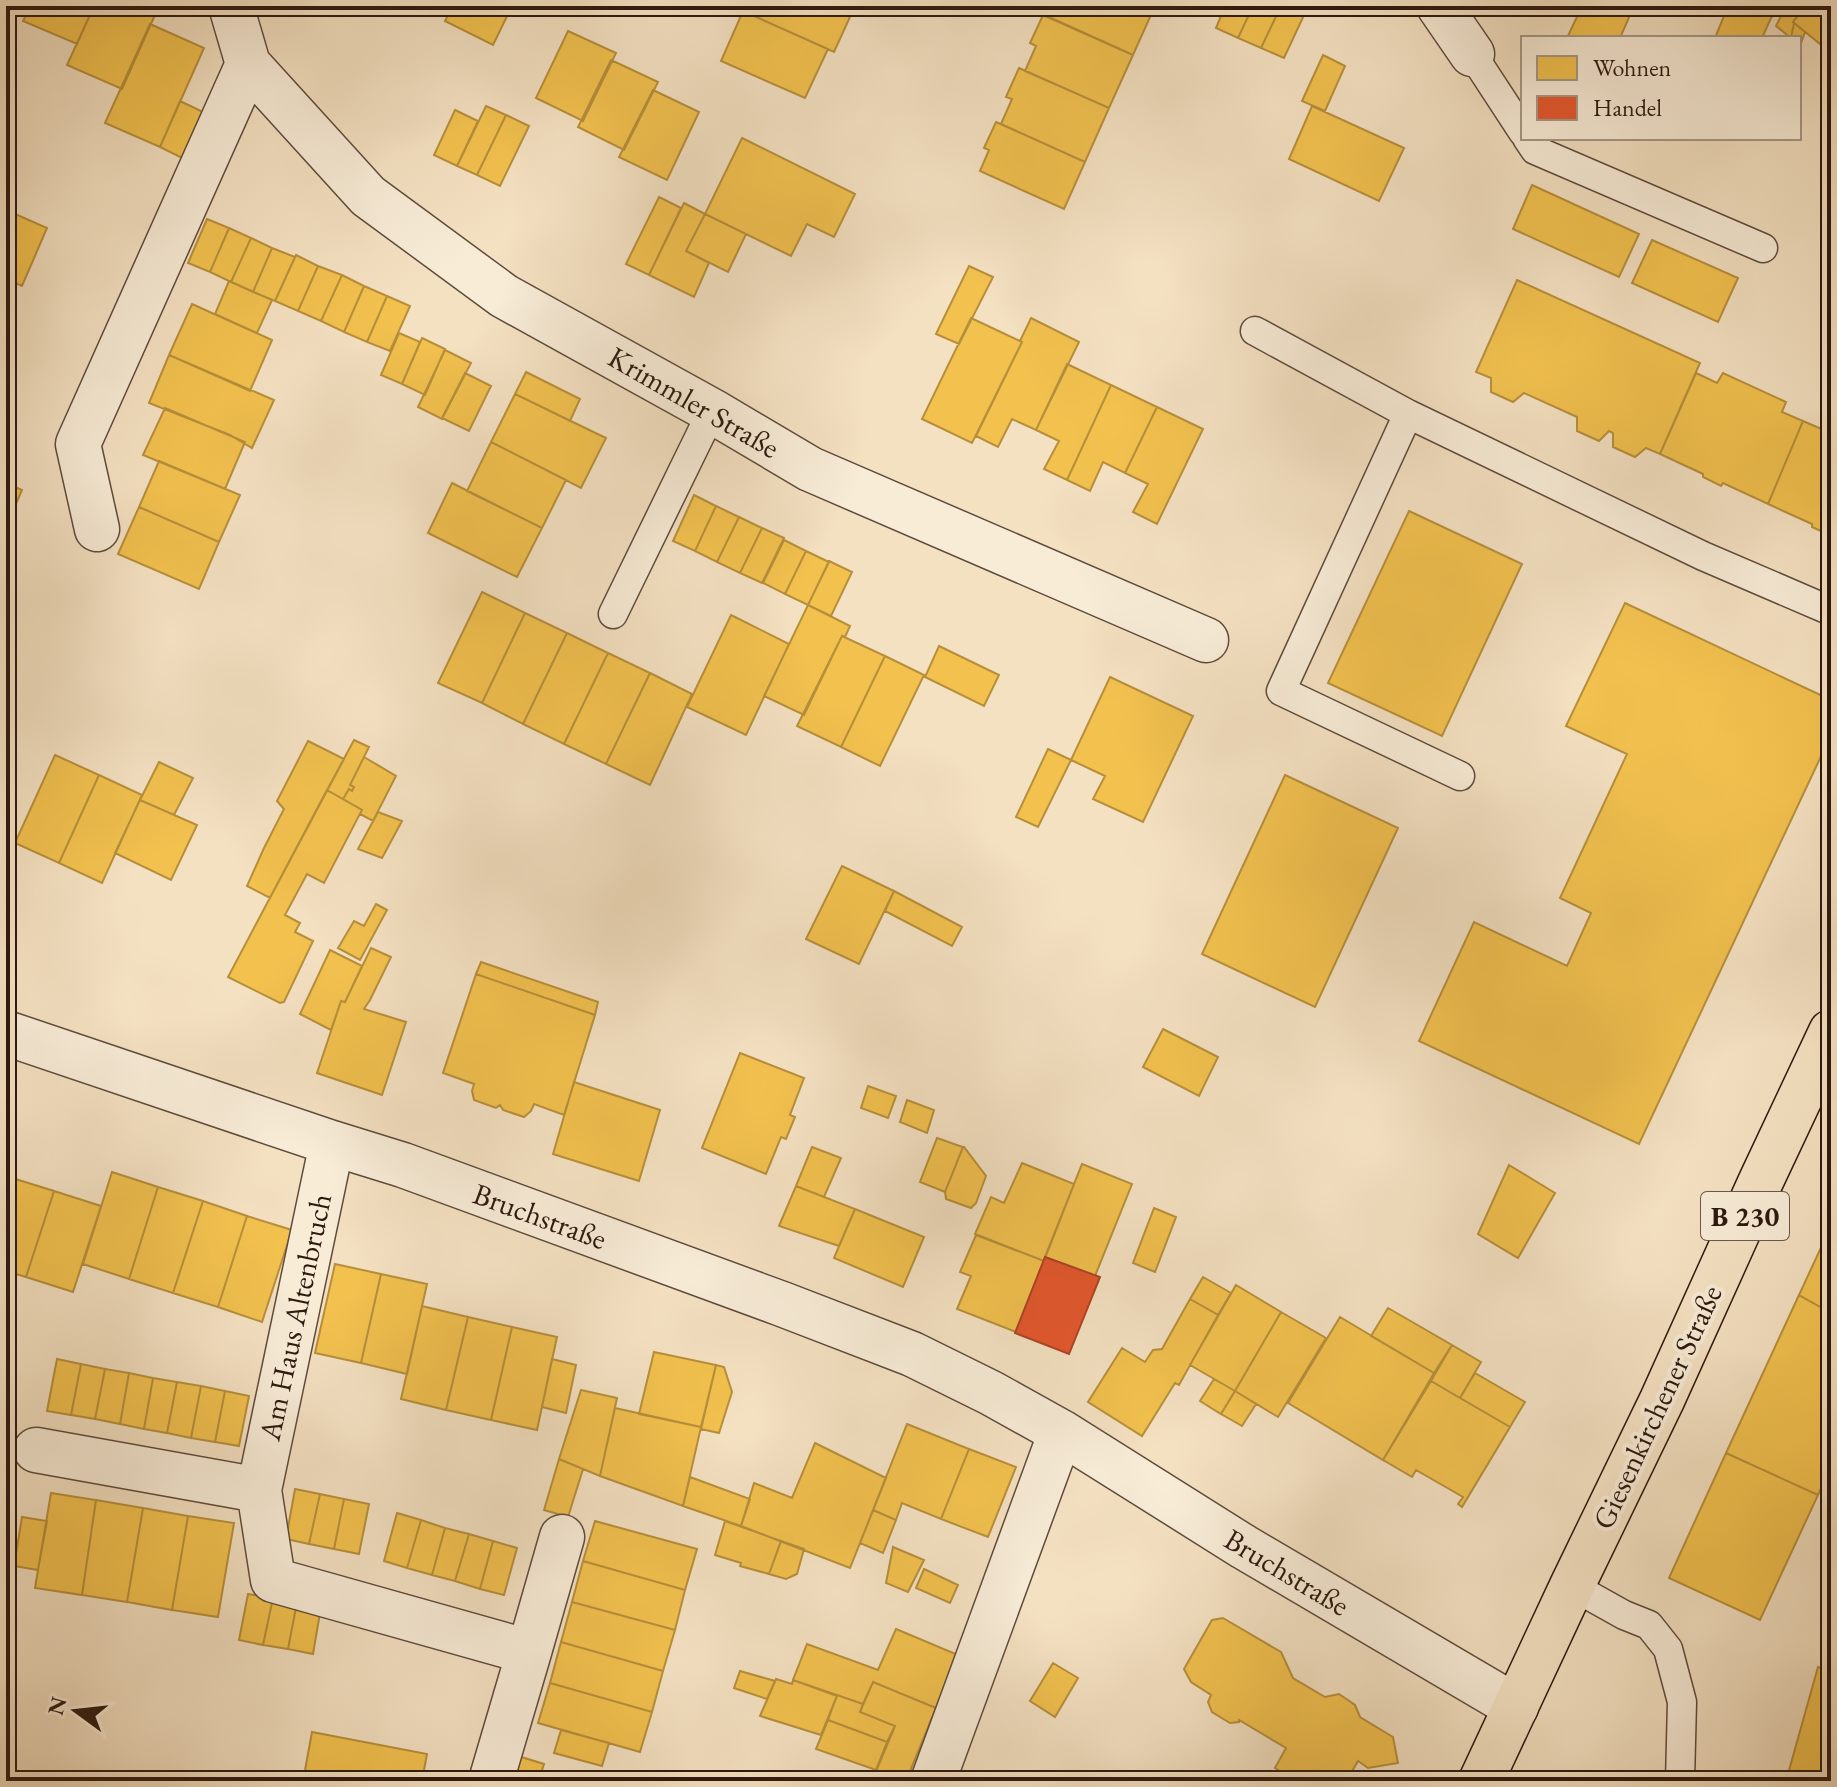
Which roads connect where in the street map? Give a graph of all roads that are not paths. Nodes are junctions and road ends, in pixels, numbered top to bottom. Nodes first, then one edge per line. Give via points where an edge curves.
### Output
1 (231, 6) edge
2 (1439, 6) edge
3 (1472, 54) joint
4 (248, 64) junction
5 (1521, 129) edge
6 (1528, 140) edge
7 (1763, 248) dead end
8 (1255, 331) dead end
9 (712, 411) junction
10 (1408, 414) junction
11 (97, 529) dead end
12 (1831, 611) edge
13 (613, 614) dead end
14 (1206, 640) dead end
15 (1460, 776) dead end
16 (1831, 1032) edge
17 (6, 1033) edge
18 (332, 1143) junction
19 (1061, 1432) junction
20 (36, 1450) dead end
21 (259, 1490) junction
22 (562, 1537) dead end
23 (1572, 1586) junction
24 (529, 1652) junction
25 (1516, 1707) junction
26 (491, 1781) edge
27 (933, 1781) edge
28 (1481, 1781) edge
29 (1680, 1781) edge

1 - 4 street, Krimmler Straße
2 - 3 street
3 - 5 lane
4 - 9 street, Krimmler Straße via 368,196 504,296
4 - 11 street via 78,444
6 - 7 lane via 1535,150
8 - 10 lane
9 - 13 lane
9 - 14 street, Krimmler Straße via 810,469
10 - 12 lane via 1703,556
10 - 15 lane via 1281,691
16 - 23 main road, Giesenkirchener Straße / B 230
17 - 18 street, Bruchstraße
18 - 19 street, Bruchstraße via 912,1354
18 - 21 street, Am Haus Altenbruch
19 - 25 street, Bruchstraße
19 - 27 street
20 - 21 street
21 - 24 street, Am Haus Altenbruch via 273,1580
22 - 24 street
23 - 25 main road, Giesenkirchener Straße / B 230
23 - 29 lane via 1649,1625 1668,1649 1682,1702
24 - 26 street
25 - 28 main road, Giesenkirchener Straße / B 230

